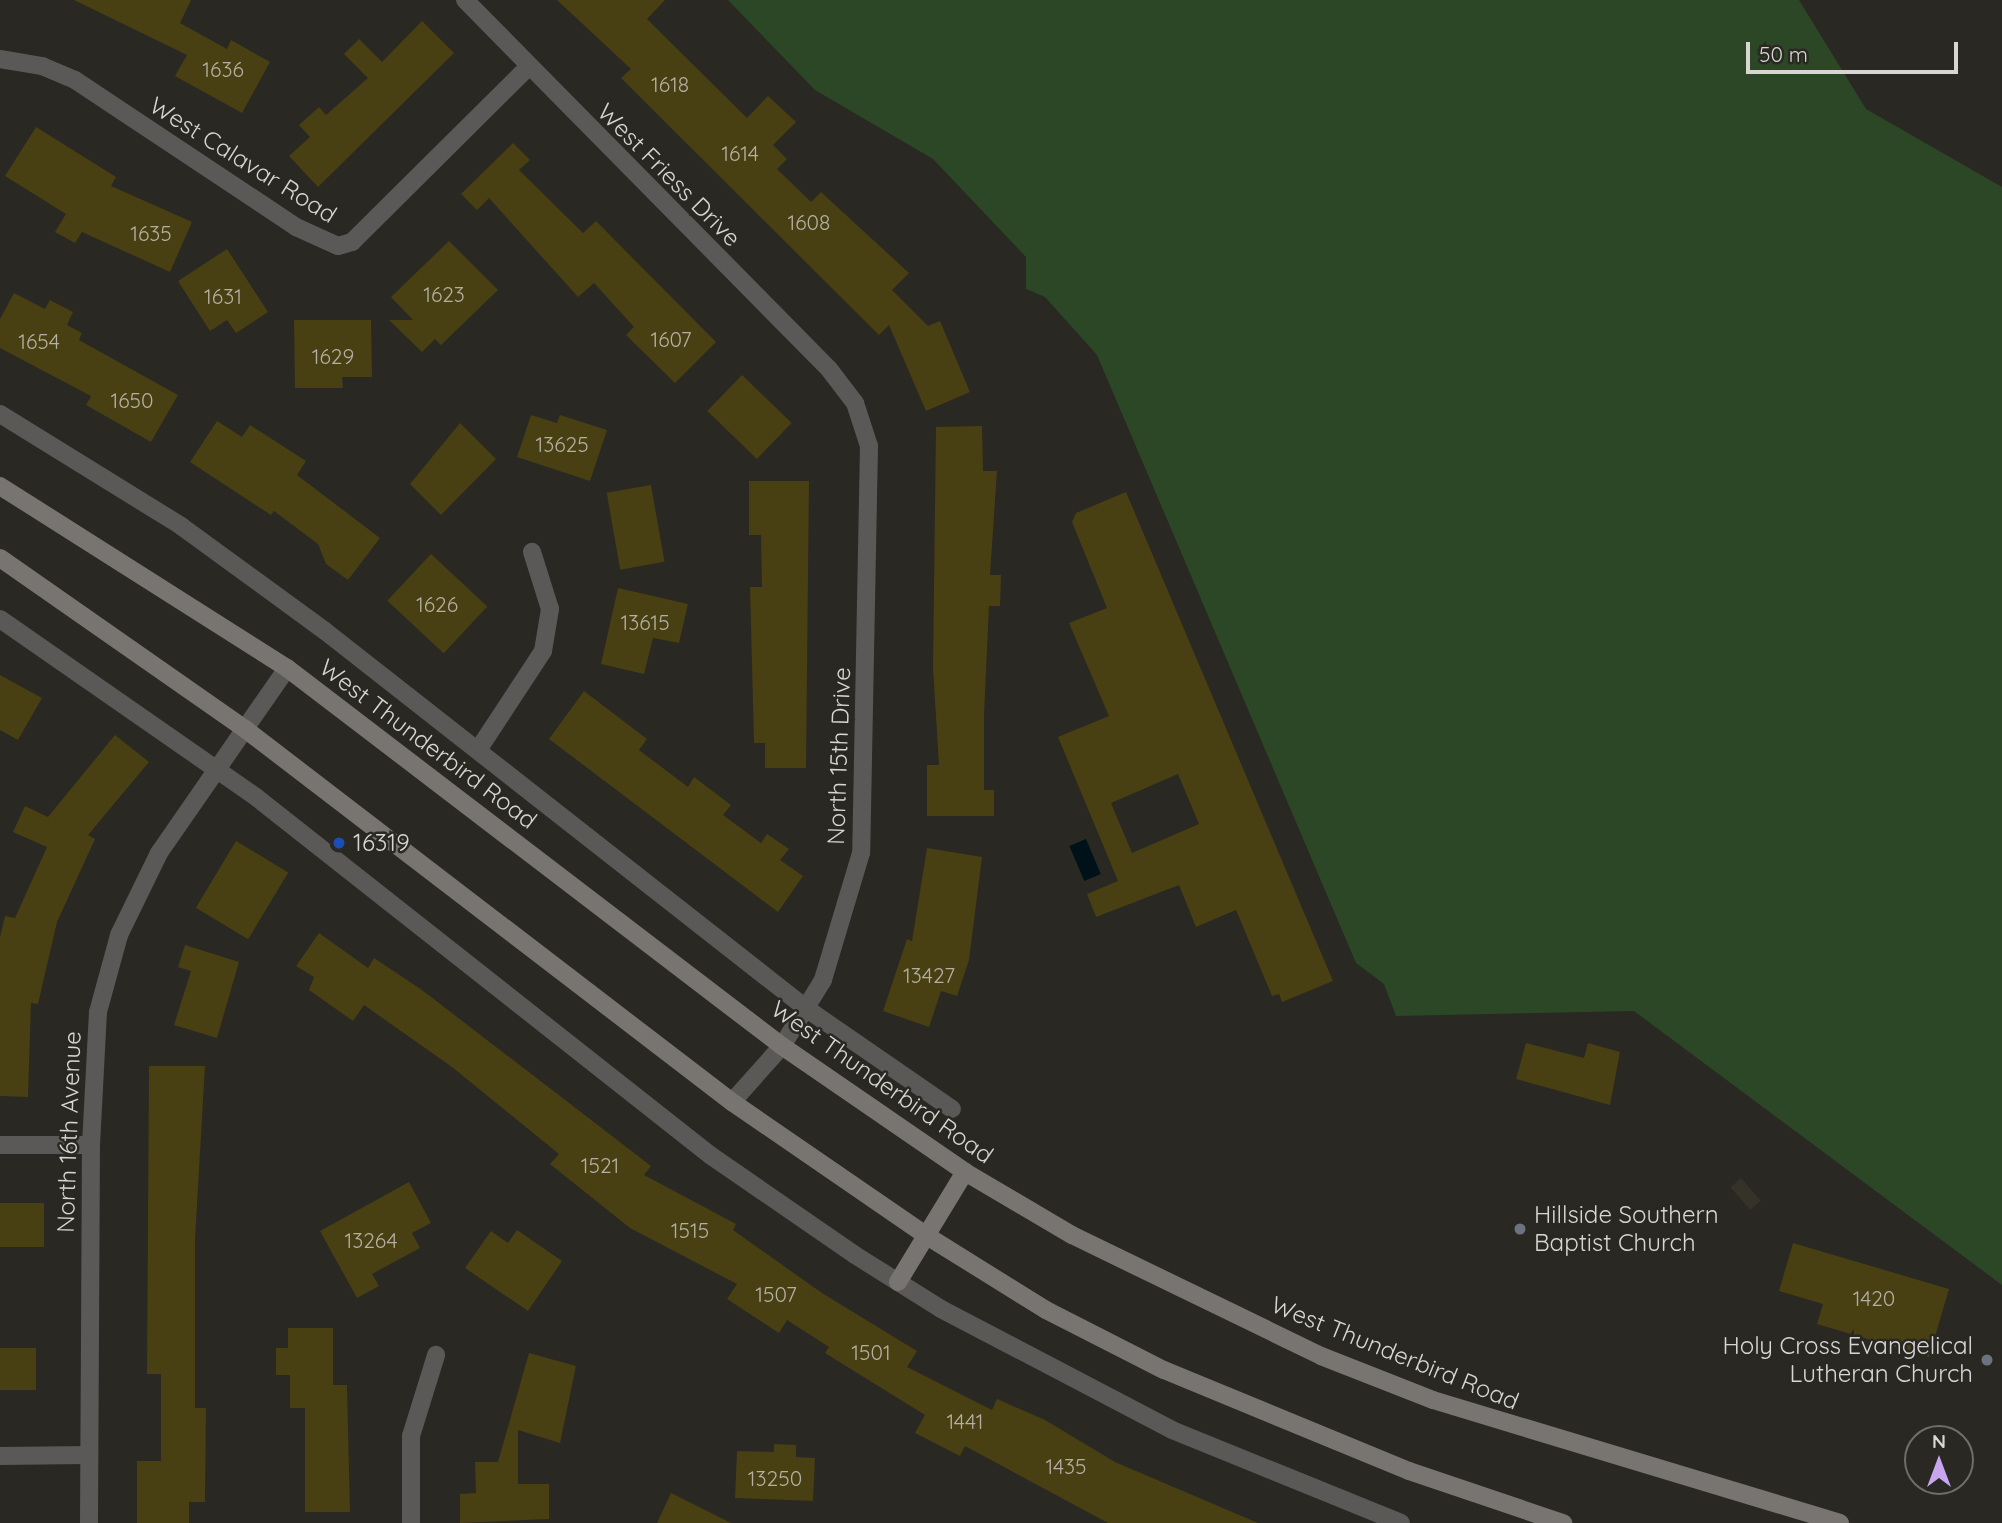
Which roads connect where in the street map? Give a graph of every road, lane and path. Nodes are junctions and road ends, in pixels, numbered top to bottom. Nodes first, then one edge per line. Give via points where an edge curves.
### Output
1 (465, 0) edge
2 (0, 59) edge
3 (527, 67) junction
4 (840, 383) joint
5 (0, 414) edge
6 (0, 486) edge
7 (532, 552) dead end
8 (0, 558) edge
9 (0, 619) edge
10 (287, 668) junction
11 (245, 729) junction
12 (478, 750) junction
13 (217, 769) junction
14 (807, 1009) junction
15 (782, 1046) junction
16 (732, 1102) junction
17 (952, 1109) dead end
18 (0, 1145) edge
19 (91, 1145) junction
20 (965, 1172) junction
21 (927, 1236) junction
22 (898, 1282) junction
23 (436, 1355) dead end
24 (89, 1455) junction
25 (0, 1456) edge
26 (1831, 1522) edge
27 (89, 1523) edge
28 (411, 1523) edge
29 (1401, 1523) edge
30 (1563, 1523) edge

1 - 3 street, West Friess Drive
2 - 3 street, West Calavar Road via 42,66 75,80 296,228 338,246 352,242
3 - 4 street, West Friess Drive
4 - 14 street, North 15th Drive via 855,403 869,446 866,815 849,907
5 - 12 street, West Thunderbird Road via 181,526
6 - 10 main road, West Thunderbird Road
7 - 12 street via 550,609 543,651
8 - 11 main road
9 - 13 street
10 - 11 street, North 16th Avenue
10 - 15 main road, West Thunderbird Road
11 - 13 street, North 16th Avenue
11 - 16 main road
12 - 14 street, West Thunderbird Road
13 - 19 street, North 16th Avenue via 159,853 119,935 93,1045
13 - 22 street via 710,1154
14 - 15 street, North 15th Drive
14 - 17 street, West Thunderbird Road
15 - 16 street, North 15th Drive
15 - 20 main road, West Thunderbird Road
16 - 21 main road
18 - 19 street
19 - 24 street, North 16th Avenue
20 - 21 main road
20 - 26 main road, West Thunderbird Road via 1072,1235 1321,1356 1567,1444
21 - 22 main road
21 - 30 main road via 1046,1310 1164,1370 1357,1451
22 - 29 street via 1172,1430
23 - 28 street via 411,1436
24 - 25 street
24 - 27 street, North 16th Avenue

